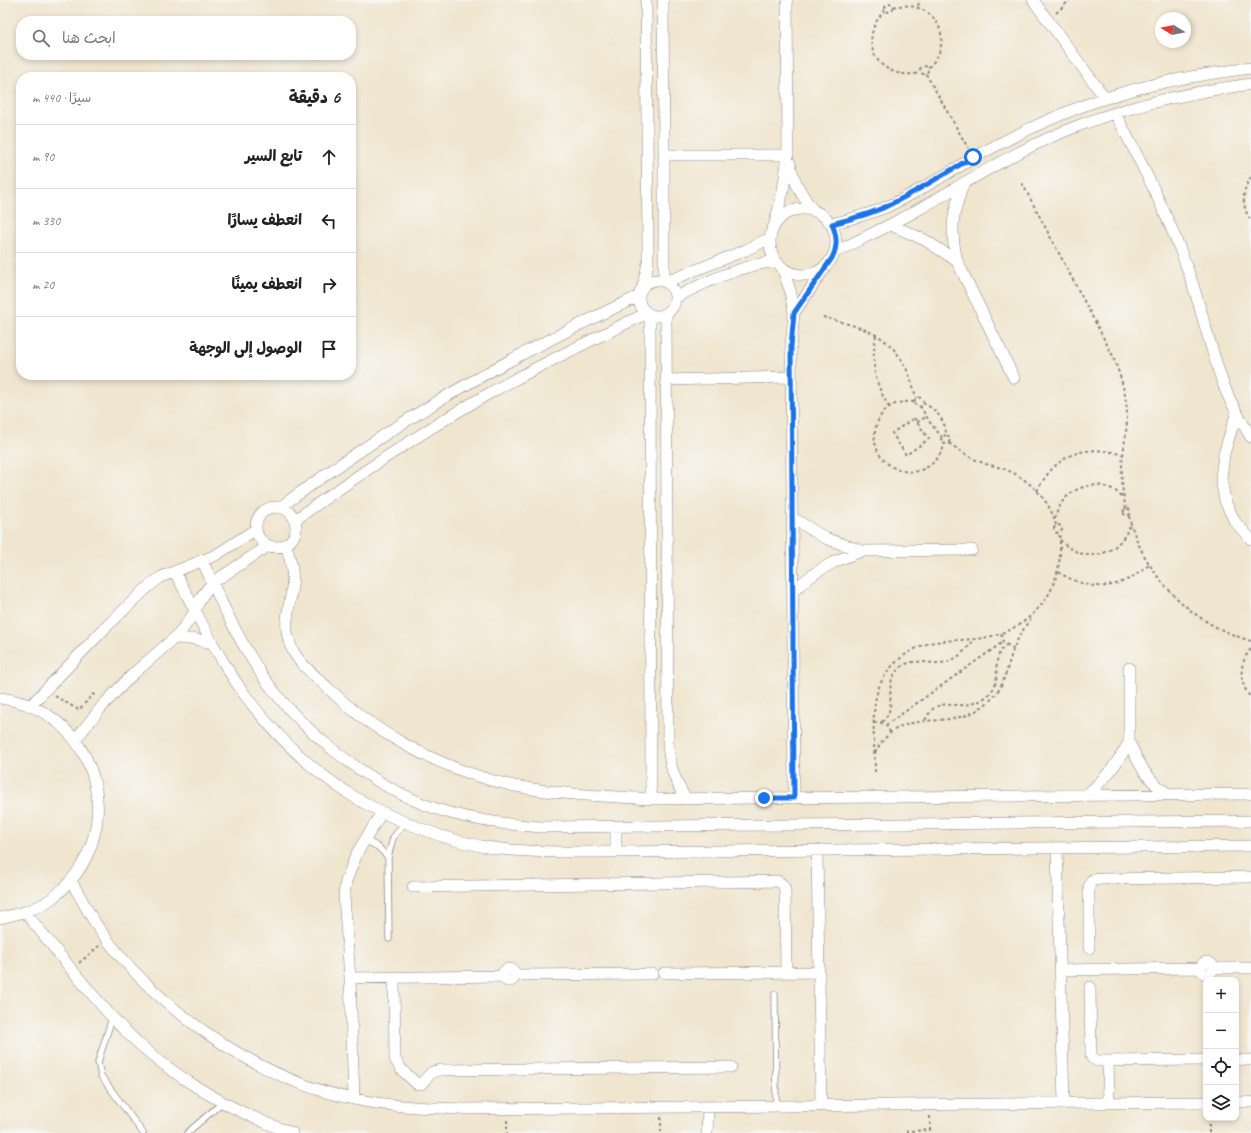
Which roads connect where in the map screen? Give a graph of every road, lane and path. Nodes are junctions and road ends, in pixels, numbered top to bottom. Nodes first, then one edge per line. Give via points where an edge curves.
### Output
1 (646, 0) edge
2 (662, 0) edge
3 (786, 0) edge
4 (884, 0) edge
5 (920, 0) edge
6 (1032, 0) edge
7 (1070, 0) edge
8 (886, 5) junction
9 (918, 6) junction
10 (893, 7) junction
11 (885, 10) junction
12 (1048, 21) junction
13 (928, 68) junction
14 (1251, 68) edge
15 (920, 73) junction
16 (926, 74) junction
17 (1251, 84) edge
18 (1105, 98) junction
19 (1115, 113) junction
20 (664, 155) junction
21 (788, 155) junction
22 (973, 157) junction
23 (1251, 177) edge
24 (964, 183) junction
25 (1022, 183) dead end
26 (813, 210) junction
27 (1251, 220) edge
28 (832, 224) junction
29 (890, 225) junction
30 (774, 227) junction
31 (770, 238) junction
32 (835, 252) junction
33 (957, 261) junction
34 (829, 263) junction
35 (779, 264) junction
36 (665, 281) junction
37 (641, 291) junction
38 (675, 298) junction
39 (794, 313) junction
40 (648, 314) junction
41 (666, 314) junction
42 (822, 317) dead end
43 (876, 335) junction
44 (791, 377) junction
45 (1014, 378) dead end
46 (666, 380) junction
47 (916, 398) junction
48 (914, 402) junction
49 (923, 403) junction
50 (920, 406) junction
51 (889, 407) junction
52 (1236, 414) junction
53 (926, 417) junction
54 (917, 422) junction
55 (946, 435) junction
56 (942, 437) junction
57 (1251, 437) edge
58 (949, 442) junction
59 (945, 444) junction
60 (1123, 455) junction
61 (1037, 491) junction
62 (1124, 498) junction
63 (279, 508) junction
64 (1126, 509) junction
65 (1129, 516) junction
66 (792, 518) junction
67 (295, 520) junction
68 (1055, 520) junction
69 (1131, 523) junction
70 (1056, 525) junction
71 (256, 529) junction
72 (1059, 533) junction
73 (1251, 539) edge
74 (1060, 540) junction
75 (286, 545) junction
76 (268, 546) junction
77 (972, 550) dead end
78 (862, 551) junction
79 (202, 560) junction
80 (1150, 564) junction
81 (175, 572) junction
82 (1058, 572) junction
83 (212, 583) junction
84 (793, 591) junction
85 (195, 611) junction
86 (1037, 611) junction
87 (1001, 634) junction
88 (175, 638) junction
89 (975, 639) junction
90 (1251, 641) edge
91 (1004, 642) junction
92 (212, 643) junction
93 (1006, 645) junction
94 (1014, 649) junction
95 (1251, 649) edge
96 (1129, 668) dead end
97 (54, 693) dead end
98 (0, 698) edge
99 (1251, 698) edge
100 (104, 704) junction
101 (30, 706) junction
102 (925, 720) junction
103 (882, 722) junction
104 (874, 723) junction
105 (886, 725) junction
106 (890, 733) junction
107 (75, 740) junction
108 (1129, 742) junction
109 (875, 754) junction
110 (875, 772) dead end
111 (1168, 794) junction
112 (1251, 794) edge
113 (1086, 795) junction
114 (794, 798) junction
115 (651, 799) junction
116 (686, 799) junction
117 (382, 812) junction
118 (1251, 821) edge
119 (405, 822) junction
120 (616, 827) junction
121 (365, 840) junction
122 (1251, 846) edge
123 (1057, 848) junction
124 (817, 850) junction
125 (616, 852) junction
126 (388, 857) junction
127 (1251, 877) edge
128 (71, 881) junction
129 (413, 886) dead end
130 (25, 912) junction
131 (0, 918) edge
132 (107, 939) junction
133 (389, 939) dead end
134 (1089, 948) dead end
135 (1251, 968) edge
136 (72, 969) junction
137 (1060, 970) junction
138 (786, 972) junction
139 (819, 972) junction
140 (394, 977) junction
141 (350, 978) junction
142 (1090, 987) dead end
143 (775, 994) dead end
144 (112, 1018) junction
145 (1203, 1060) edge
146 (1239, 1060) edge
147 (1251, 1060) edge
148 (1108, 1061) junction
149 (731, 1067) dead end
150 (354, 1099) junction
151 (223, 1102) junction
152 (1203, 1102) edge
153 (1239, 1102) edge
154 (1251, 1102) edge
155 (1109, 1103) junction
156 (1064, 1104) junction
157 (821, 1105) junction
158 (776, 1106) junction
159 (661, 1108) junction
160 (708, 1108) junction
161 (1209, 1121) edge
162 (143, 1133) edge
163 (187, 1133) edge
164 (292, 1133) edge
165 (662, 1133) edge
166 (708, 1133) edge
167 (1209, 1133) edge

1 - 37 street via 648,263
2 - 20 street
3 - 21 street
4 - 8 path
5 - 9 path
6 - 12 street
7 - 12 path
8 - 10 path via 890,4
8 - 11 path
9 - 10 path via 901,4
9 - 13 path via 935,19 940,29 940,50
10 - 11 path via 888,13
11 - 15 path via 876,21 871,34 871,44 878,61 889,70 902,75
12 - 18 street
13 - 15 path via 922,67
13 - 16 path
14 - 18 street via 1198,75
15 - 16 path
16 - 22 path
17 - 19 street via 1154,101
18 - 22 street via 1052,119
19 - 24 street via 1058,134 1011,156
19 - 52 street via 1140,158 1183,256 1224,386
20 - 21 street
20 - 36 street
21 - 26 street via 796,184
21 - 30 street
22 - 28 street via 884,207
23 - 27 path via 1244,191 1245,210
24 - 29 street
24 - 33 street via 956,202 952,222
25 - 60 path via 1113,356 1125,394 1127,414
26 - 28 street
26 - 30 street via 795,209 786,213
28 - 32 street via 837,242
29 - 32 street
29 - 33 street via 926,240
30 - 31 street
31 - 35 street via 772,254
31 - 36 street via 746,250
32 - 34 street
33 - 45 street
34 - 35 street via 821,270 801,275 791,273
34 - 39 street
35 - 38 street via 755,265 699,285
35 - 39 street via 790,290
36 - 37 street via 653,280
36 - 38 street via 674,291
37 - 40 street via 639,303
37 - 63 street via 427,408 333,469
38 - 41 street via 671,310
39 - 44 street
40 - 41 street via 656,317
40 - 67 street via 541,365 465,408 390,453
40 - 115 street
41 - 46 street
42 - 43 path
43 - 47 path via 894,350 907,369
43 - 51 path via 876,380
44 - 46 street
44 - 66 street
46 - 116 street via 668,757 678,786
47 - 48 path
47 - 49 path via 921,399
48 - 50 path via 916,406
48 - 51 path via 906,401
49 - 50 path
49 - 55 path via 939,416
50 - 53 path
51 - 59 path via 876,424 875,445 879,455 895,469 916,472 926,468 938,458
52 - 57 street
52 - 73 street via 1224,454 1221,478 1225,501 1235,522
53 - 54 path
53 - 56 path
54 - 54 path via 914,418 892,433 906,455 929,439
55 - 56 path
55 - 58 path via 950,438
56 - 59 path
58 - 59 path
58 - 61 path via 973,459 1017,475
60 - 61 path via 1102,450 1080,452 1054,467
60 - 62 path
61 - 68 path
62 - 64 path
62 - 68 path via 1114,490 1088,486 1066,497 1058,508
63 - 67 street via 291,514
63 - 71 street via 265,511 256,522
64 - 65 path via 1131,511
64 - 65 path via 1124,514
65 - 69 path
66 - 78 street via 825,538
66 - 84 street
67 - 75 street via 296,530
68 - 70 path
69 - 74 path via 1120,543 1101,554 1078,553
69 - 80 path
70 - 72 path via 1054,530
70 - 72 path via 1062,528
71 - 76 street via 262,542
71 - 79 street via 221,552
72 - 74 path
74 - 82 path
75 - 76 street via 277,548
75 - 115 street via 292,565 293,586 286,621 293,651 339,698 379,729 423,755 470,774 520,787 570,794
76 - 83 street
77 - 78 street
78 - 84 street via 825,566
79 - 81 street
79 - 83 street
80 - 82 path via 1122,583 1105,586 1088,586 1072,581
80 - 90 path via 1178,599 1195,613 1213,625
81 - 85 street
81 - 101 street via 161,577 149,586
82 - 86 path via 1046,599
83 - 85 street
83 - 120 street via 244,646 285,704 337,753 366,773 423,804 477,819 541,827
84 - 114 street
85 - 88 street
85 - 92 street
86 - 87 path
86 - 94 path via 1027,623
87 - 89 path
87 - 91 path
88 - 92 street
88 - 100 street via 133,674
89 - 103 path via 959,656 946,662 915,661 901,666 892,678 891,708
89 - 104 path via 931,643 914,649 900,659 887,672 879,688 874,705
91 - 93 path
91 - 105 path
92 - 117 street via 242,692 292,748 351,795
93 - 94 path
93 - 102 path via 997,655 996,684 987,696 968,704 935,707
94 - 102 path via 1004,681 986,704 975,712 961,717
95 - 99 path via 1244,660 1242,670 1244,688
96 - 108 street
97 - 100 path via 54,696 77,709 81,709 94,694
98 - 101 street
100 - 107 street
101 - 107 street via 62,726
102 - 106 path via 901,726
103 - 104 path
103 - 105 path
104 - 109 path
105 - 106 path
106 - 109 path
107 - 128 street via 88,761 96,785 98,811 95,836 86,860
108 - 111 street via 1144,772
108 - 113 street via 1111,771
109 - 110 path
111 - 112 street
111 - 113 street
113 - 114 street
114 - 116 street
115 - 116 street
117 - 119 street
117 - 121 street
118 - 120 street
119 - 125 street via 441,836 501,849
119 - 126 lane via 393,838
120 - 125 street
121 - 126 lane via 378,847
121 - 141 street via 351,868 344,896
122 - 123 street
123 - 124 street
123 - 137 street
124 - 125 street
124 - 139 street
126 - 133 lane
127 - 134 street via 1092,880 1089,887
128 - 130 street via 50,899
128 - 132 street
129 - 138 street via 777,881 784,886 785,891
130 - 131 street
130 - 136 street
132 - 136 path
132 - 150 street via 131,968 166,1002 204,1033 282,1076 321,1091
135 - 137 street via 1213,968 1210,962 1206,962 1200,968
136 - 144 street
137 - 156 street
138 - 139 street
138 - 140 street via 516,975 513,969 509,968 503,972 503,976
139 - 157 street
140 - 141 street
140 - 149 street via 396,1059 401,1069 417,1084 432,1072 440,1070
141 - 150 street
142 - 148 street via 1091,1055 1095,1060
143 - 158 lane
144 - 151 street via 164,1064
144 - 162 lane via 98,1062 99,1069 101,1076
145 - 148 street
146 - 147 street
148 - 155 street
150 - 159 street via 408,1107 466,1109
151 - 163 lane
151 - 164 street via 266,1124
152 - 155 street
153 - 154 street
155 - 156 street
156 - 157 street
157 - 158 street
158 - 160 street
159 - 160 street
159 - 165 path
160 - 166 street
161 - 167 path

